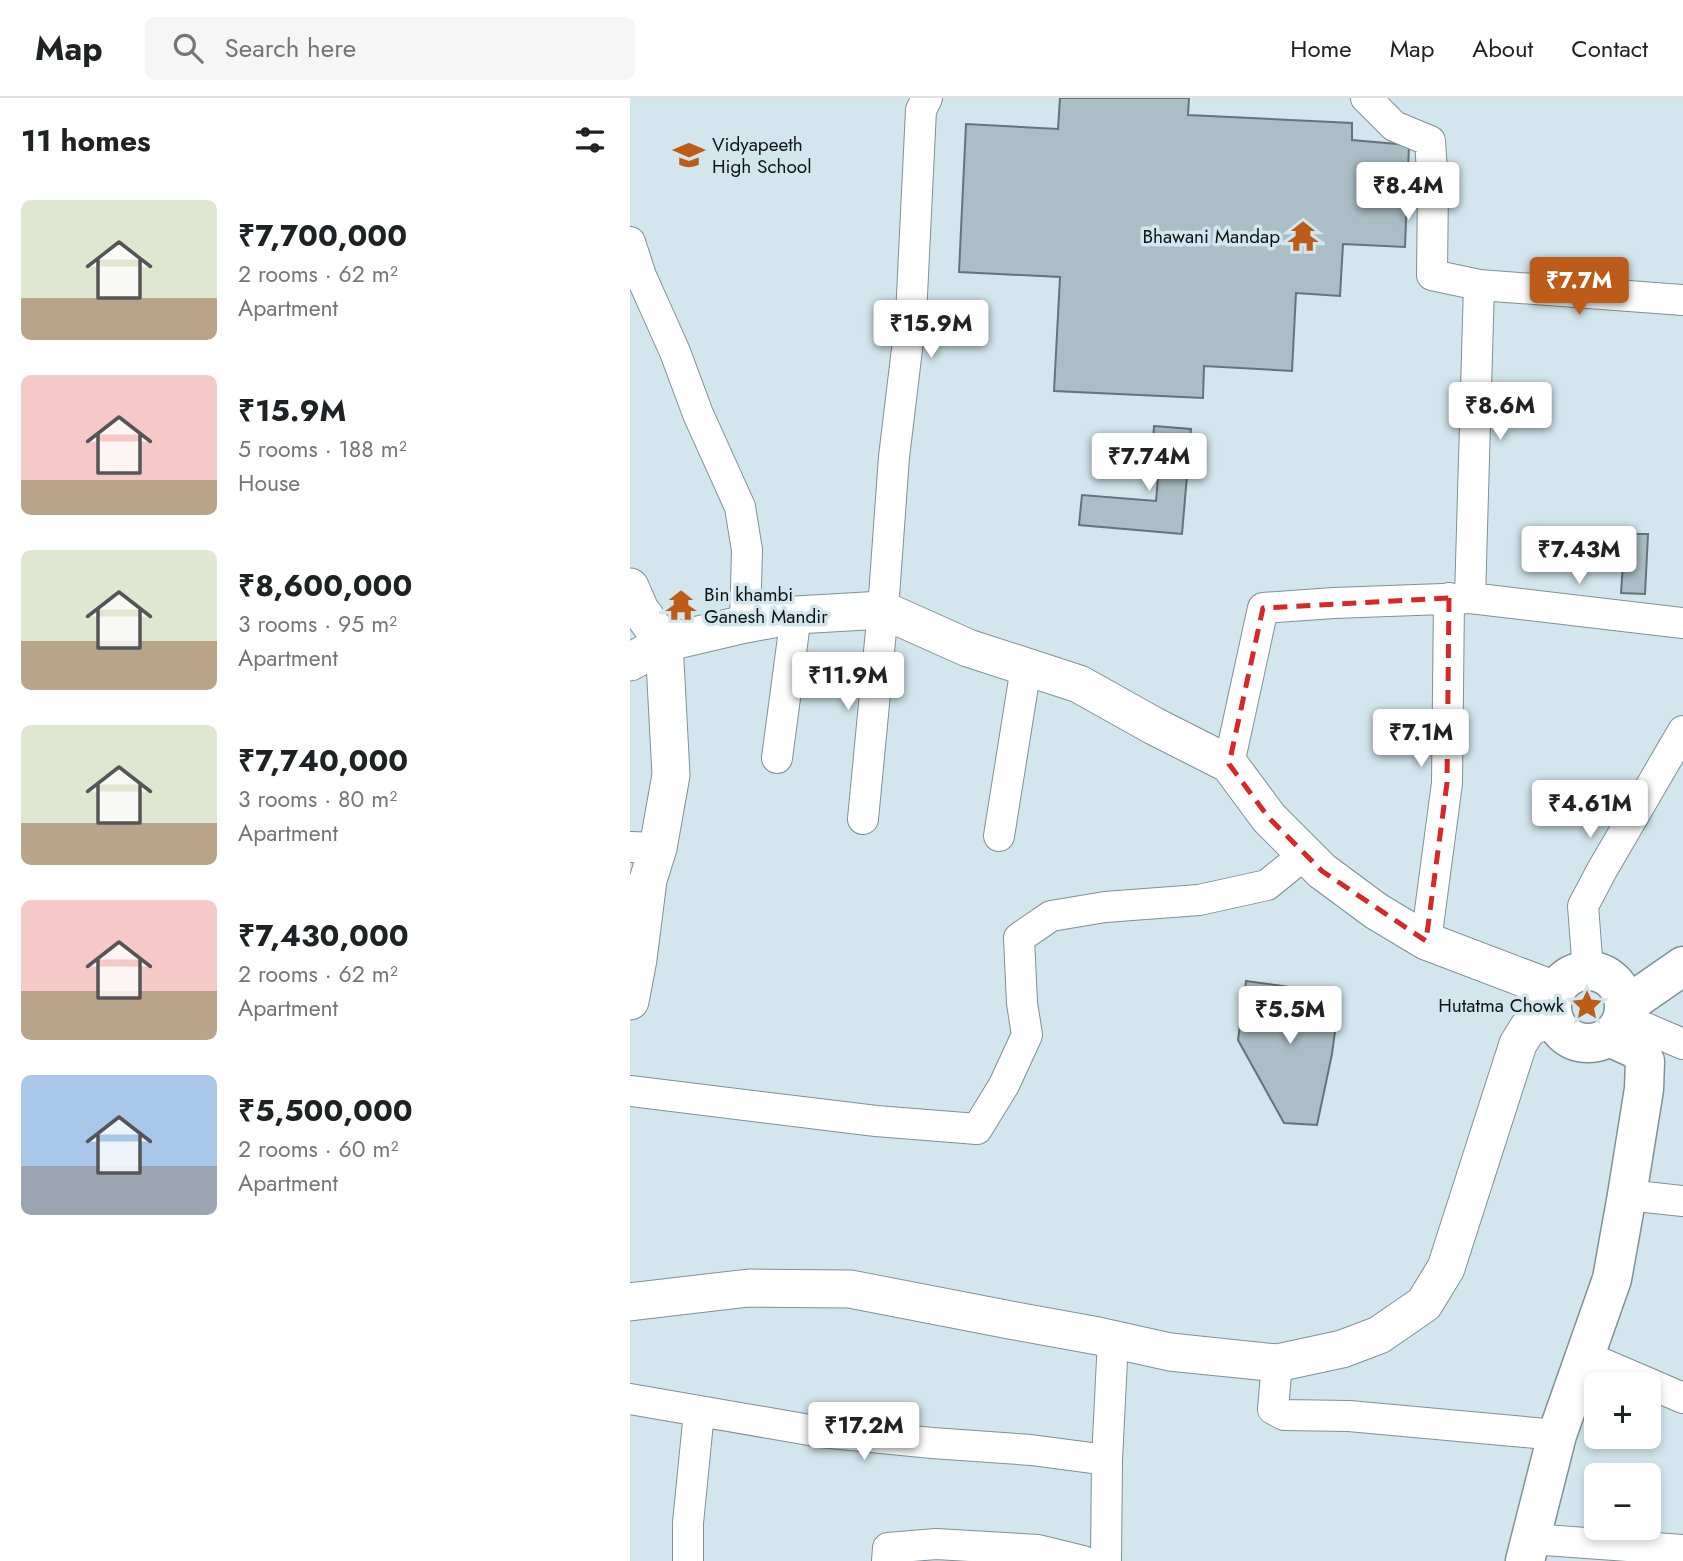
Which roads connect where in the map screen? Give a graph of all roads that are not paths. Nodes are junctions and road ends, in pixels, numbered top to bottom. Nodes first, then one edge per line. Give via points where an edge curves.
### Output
1 (927, 98) edge
2 (1366, 98) edge
3 (630, 242) edge
4 (1479, 285) junction
5 (1683, 300) edge
6 (630, 587) edge
7 (1459, 598) junction
8 (883, 610) junction
9 (796, 615) junction
10 (1683, 623) edge
11 (745, 624) junction
12 (664, 643) junction
13 (630, 663) edge
14 (1026, 667) junction
15 (1683, 731) edge
16 (777, 758) dead end
17 (1229, 764) junction
18 (863, 819) dead end
19 (999, 836) dead end
20 (644, 848) edge
21 (1306, 854) junction
22 (1426, 942) junction
23 (1683, 966) edge
24 (1588, 971) junction
25 (630, 1001) edge
26 (1554, 1003) junction
27 (1618, 1021) junction
28 (1683, 1044) edge
29 (630, 1091) edge
30 (1627, 1195) junction
31 (1683, 1201) edge
32 (630, 1302) edge
33 (1113, 1339) junction
34 (1585, 1356) junction
35 (1276, 1363) junction
36 (1683, 1398) edge
37 (630, 1399) edge
38 (699, 1412) junction
39 (1557, 1435) junction
40 (1107, 1460) junction
41 (1528, 1550) edge
42 (1683, 1550) edge
43 (688, 1561) edge
44 (887, 1561) edge
45 (1083, 1561) edge
46 (1105, 1561) edge

1 - 8 street via 921,110 911,316 894,457
2 - 4 street via 1394,125 1430,141 1432,275
3 - 11 street via 740,507 747,550
4 - 5 street
4 - 7 street
6 - 12 street
7 - 10 street
7 - 17 street via 1264,608
7 - 22 street via 1447,783
8 - 9 street
8 - 14 street via 968,648
8 - 18 street
9 - 11 street
9 - 16 street
11 - 12 street
12 - 13 street
12 - 20 street via 671,775
14 - 17 street via 1079,684
14 - 19 street
15 - 24 street via 1583,905
17 - 21 street via 1269,818
20 - 25 street via 648,880
21 - 22 street via 1376,911
21 - 29 street via 1267,886 1199,900 1105,906 1051,916 1019,938 1027,1035 1004,1085 976,1129
22 - 26 street
23 - 27 main road
24 - 26 main road via 1561,982
24 - 27 main road via 1601,973 1621,993
26 - 27 main road via 1558,1027 1576,1041 1599,1042
26 - 35 street via 1518,1044 1446,1268 1424,1304 1379,1335 1342,1349
27 - 28 street
27 - 30 main road via 1645,1061
30 - 31 street
30 - 34 main road via 1612,1279
32 - 33 street via 749,1288 850,1289
33 - 35 street via 1170,1352
33 - 40 street
34 - 36 street
34 - 39 main road
35 - 39 street via 1273,1409 1283,1415 1349,1416
37 - 38 street
38 - 40 street via 821,1432
38 - 43 street
39 - 41 main road
40 - 46 street
41 - 42 street
44 - 45 street via 888,1548 936,1544 1038,1550

